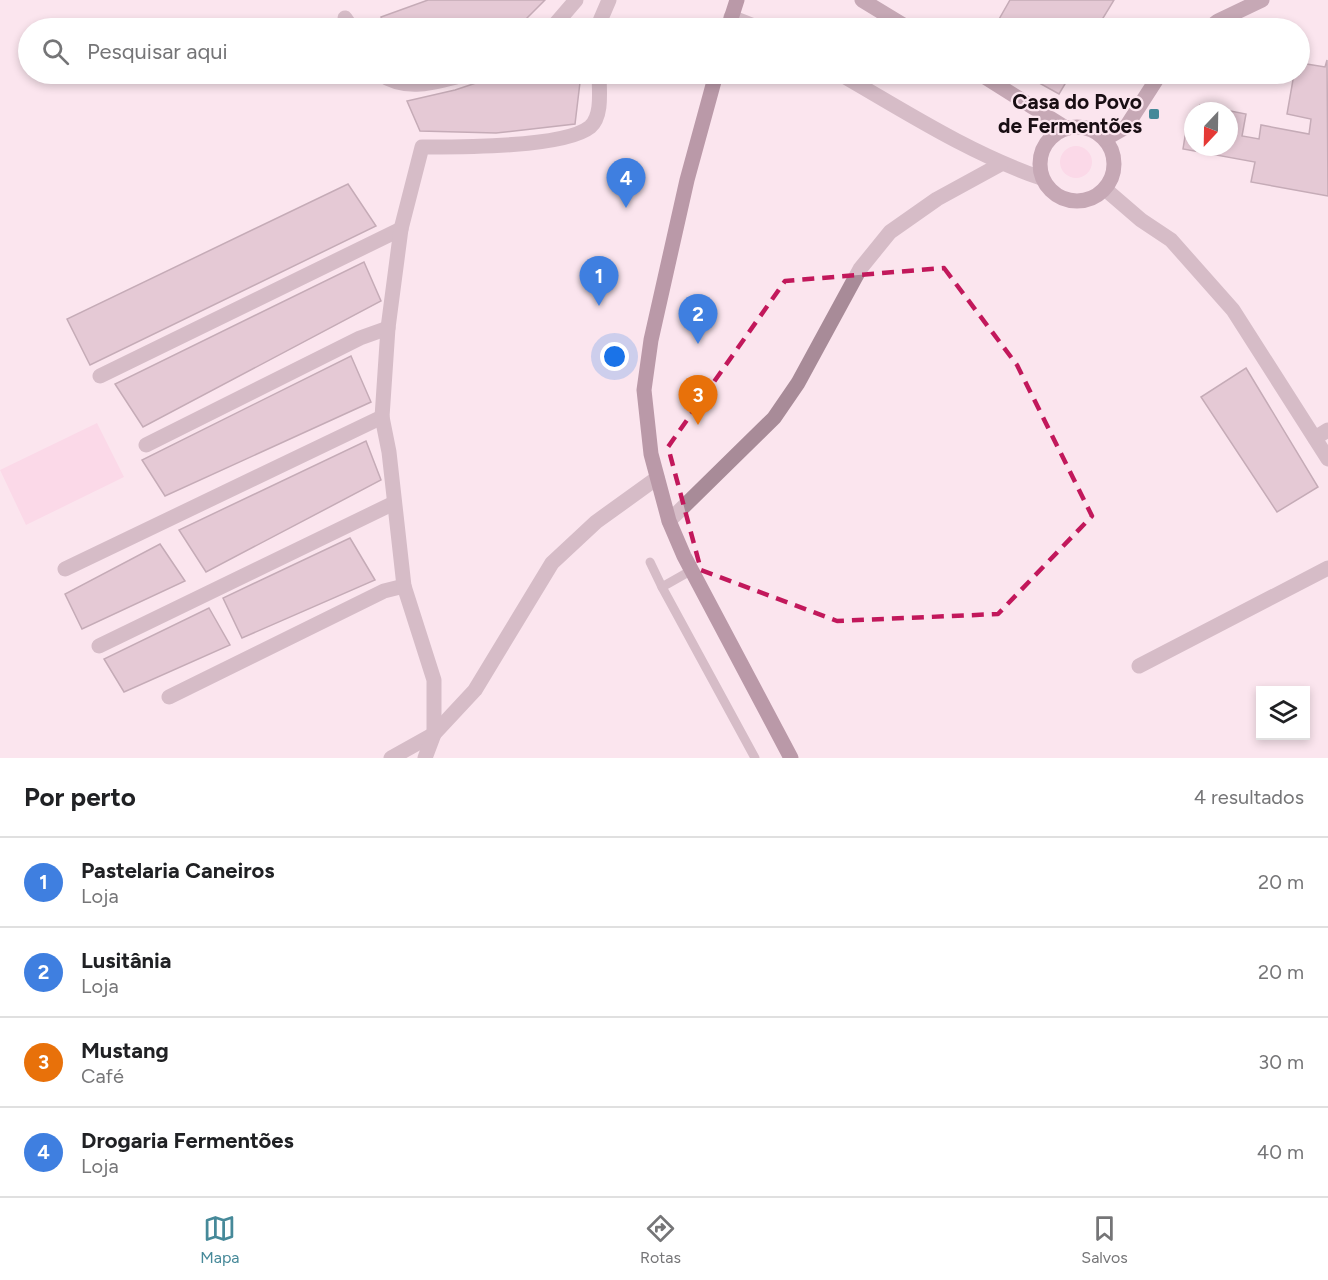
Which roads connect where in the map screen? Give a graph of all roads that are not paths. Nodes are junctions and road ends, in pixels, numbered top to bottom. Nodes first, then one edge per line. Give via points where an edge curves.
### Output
1 (576, 0) edge
2 (609, 0) edge
3 (736, 0) edge
4 (862, 0) edge
5 (1262, 0) edge
6 (561, 18) edge
7 (601, 18) edge
8 (731, 18) edge
9 (892, 18) edge
10 (1224, 18) edge
11 (403, 84) edge
12 (430, 84) edge
13 (599, 84) edge
14 (713, 84) edge
15 (857, 84) edge
16 (996, 84) edge
17 (1154, 84) edge
18 (1066, 128) junction
19 (1105, 139) junction
20 (1001, 164) junction
21 (1041, 178) junction
22 (1105, 189) junction
23 (401, 228) junction
24 (388, 328) junction
25 (100, 376) dead end
26 (382, 417) junction
27 (1321, 434) edge
28 (146, 445) dead end
29 (1328, 459) edge
30 (657, 478) junction
31 (394, 503) junction
32 (669, 521) junction
33 (650, 562) dead end
34 (1328, 568) edge
35 (64, 569) dead end
36 (692, 570) junction
37 (404, 586) junction
38 (662, 587) junction
39 (99, 646) dead end
40 (1139, 666) dead end
41 (169, 697) dead end
42 (434, 734) junction
43 (392, 758) edge
44 (425, 758) edge
45 (755, 758) edge
46 (791, 758) edge

1 - 6 street
2 - 7 street
3 - 8 main road
4 - 9 street
5 - 10 street
11 - 12 street
13 - 23 street via 598,113 591,126 571,135 493,148 422,147
14 - 30 main road via 651,340 644,390
15 - 20 street
16 - 18 street
17 - 19 street via 1126,127
18 - 19 street via 1082,127
18 - 21 street via 1054,134 1041,152
19 - 22 street via 1114,169
20 - 21 street
20 - 32 street via 937,199 890,232 860,269 798,383 774,418
21 - 22 street via 1049,190 1067,200 1092,199
22 - 27 street via 1171,240 1233,310
23 - 24 street
23 - 25 street
24 - 26 street
24 - 28 street via 360,338
26 - 31 street
26 - 35 street
27 - 29 street
30 - 32 main road
30 - 42 street via 596,522 552,563 475,690
31 - 37 street
31 - 39 street
32 - 36 main road
33 - 38 lane
34 - 40 street
36 - 38 lane
36 - 46 main road
37 - 41 street via 384,591
37 - 42 street via 434,680
38 - 45 lane
42 - 43 street
42 - 44 street

